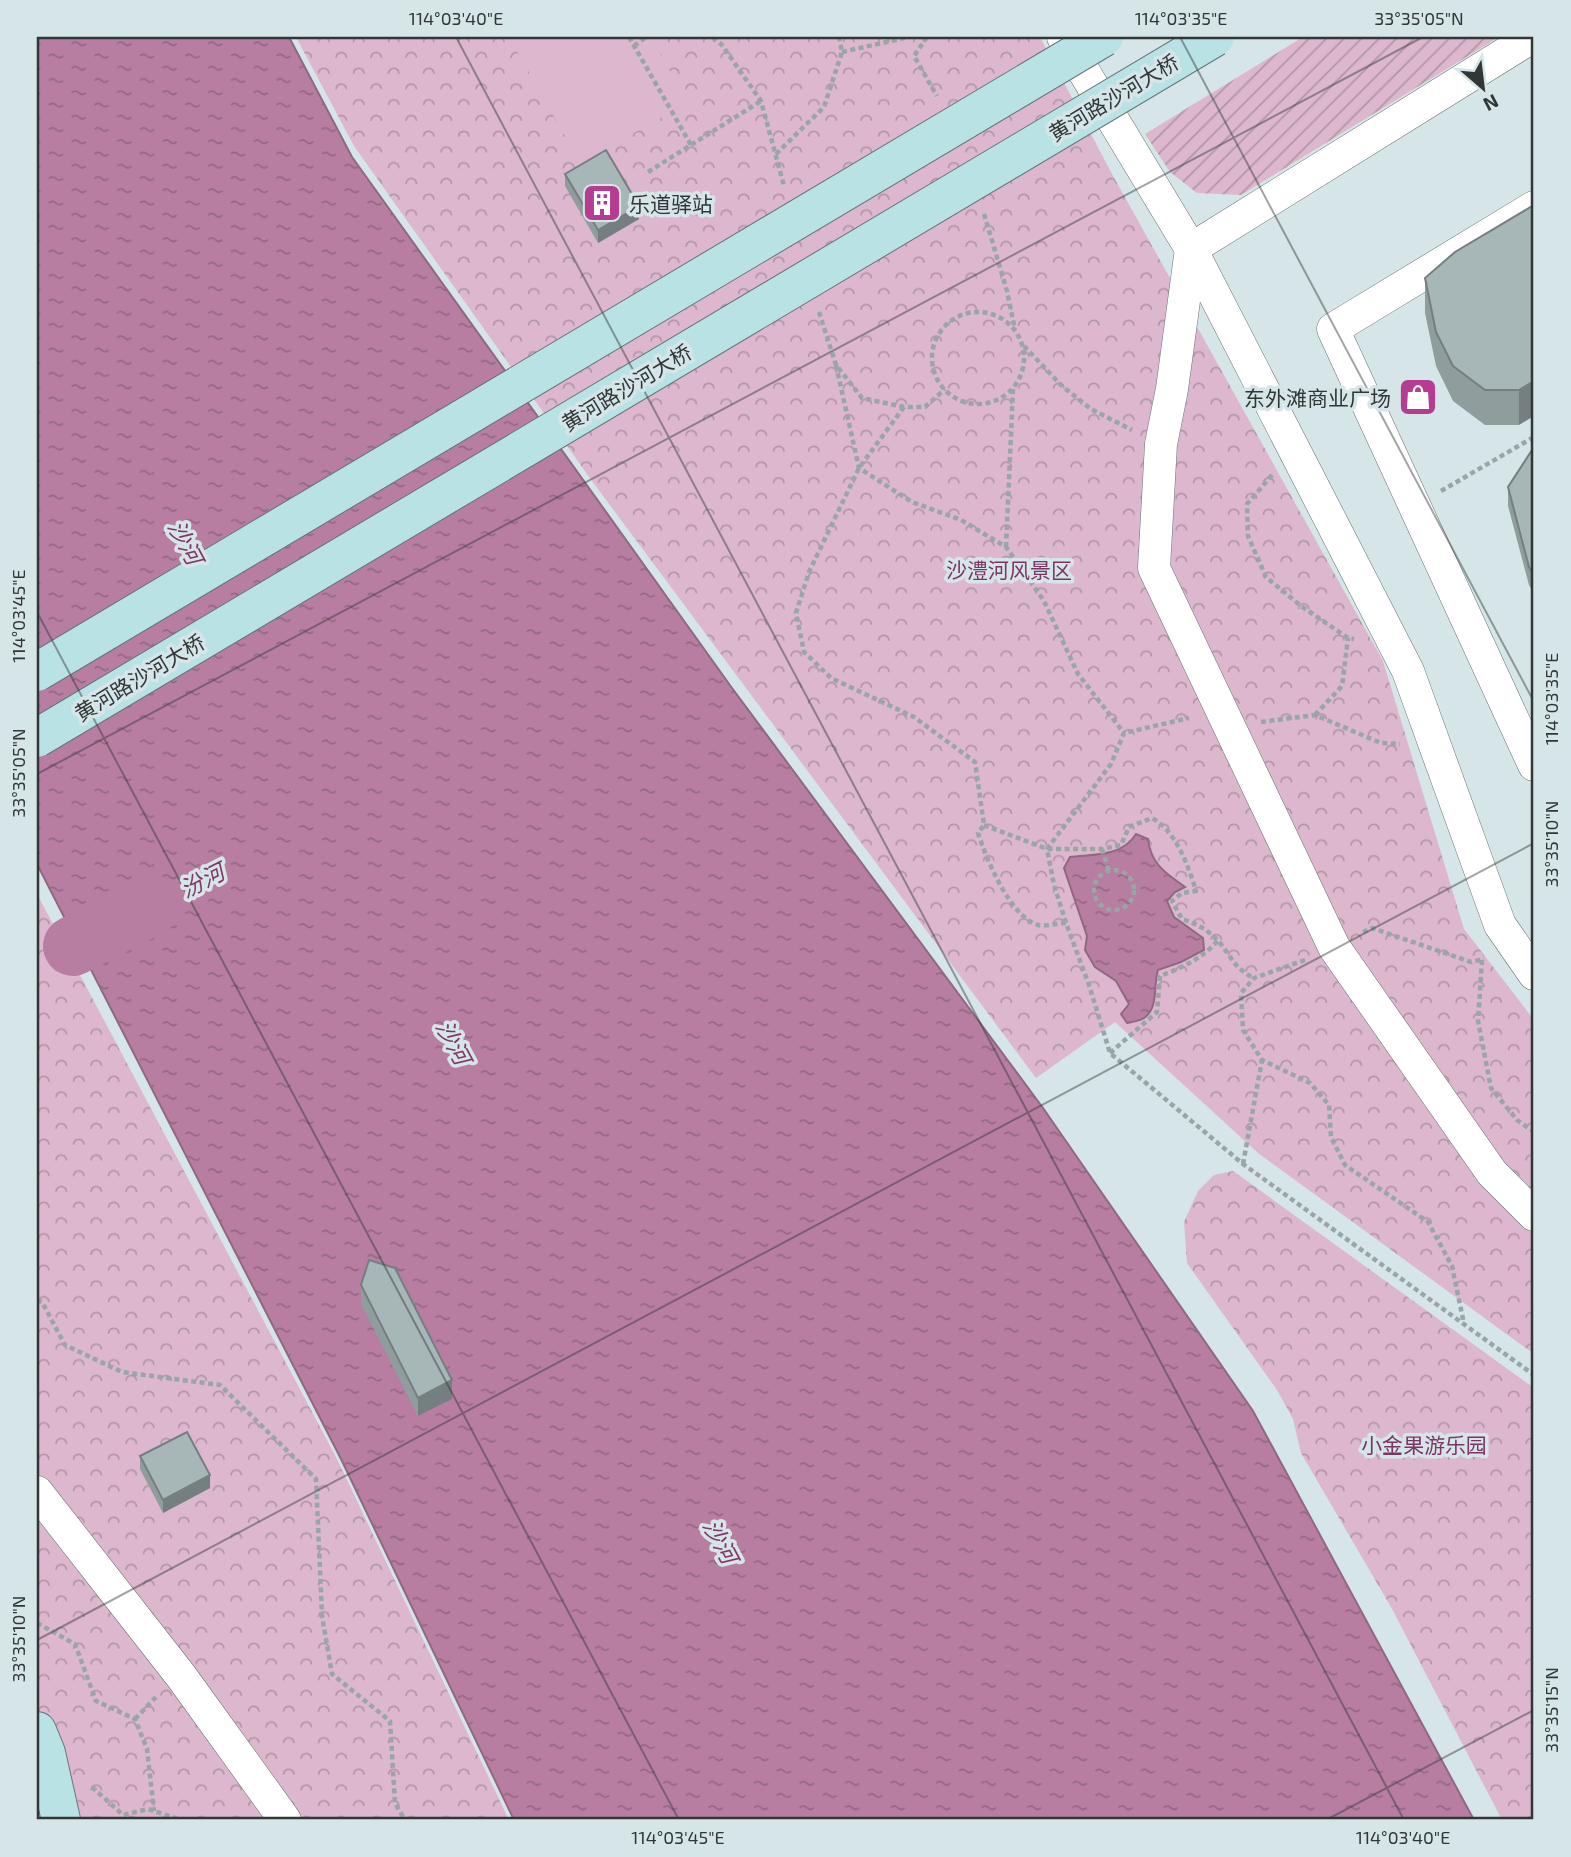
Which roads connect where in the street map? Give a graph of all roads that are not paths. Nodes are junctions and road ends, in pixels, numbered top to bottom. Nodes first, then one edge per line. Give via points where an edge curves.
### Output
1 (1063, 37) edge
2 (1104, 37) edge
3 (1215, 37) edge
4 (1532, 37) edge
5 (1534, 207) edge
6 (1191, 249) junction
7 (37, 672) edge
8 (37, 738) edge
9 (1534, 765) edge
10 (1527, 963) edge
11 (1534, 1215) edge
12 (37, 1492) edge
13 (37, 1731) edge
14 (61, 1820) edge
15 (285, 1820) edge

1 - 6 street
2 - 7 main road, bridge
3 - 8 main road, 黄河路沙河大桥, bridge
4 - 6 street
5 - 9 street via 1333,329
6 - 10 street via 1402,659 1500,925
6 - 11 street via 1161,444 1154,568 1334,947 1492,1174
12 - 15 street via 181,1676
13 - 14 main road

